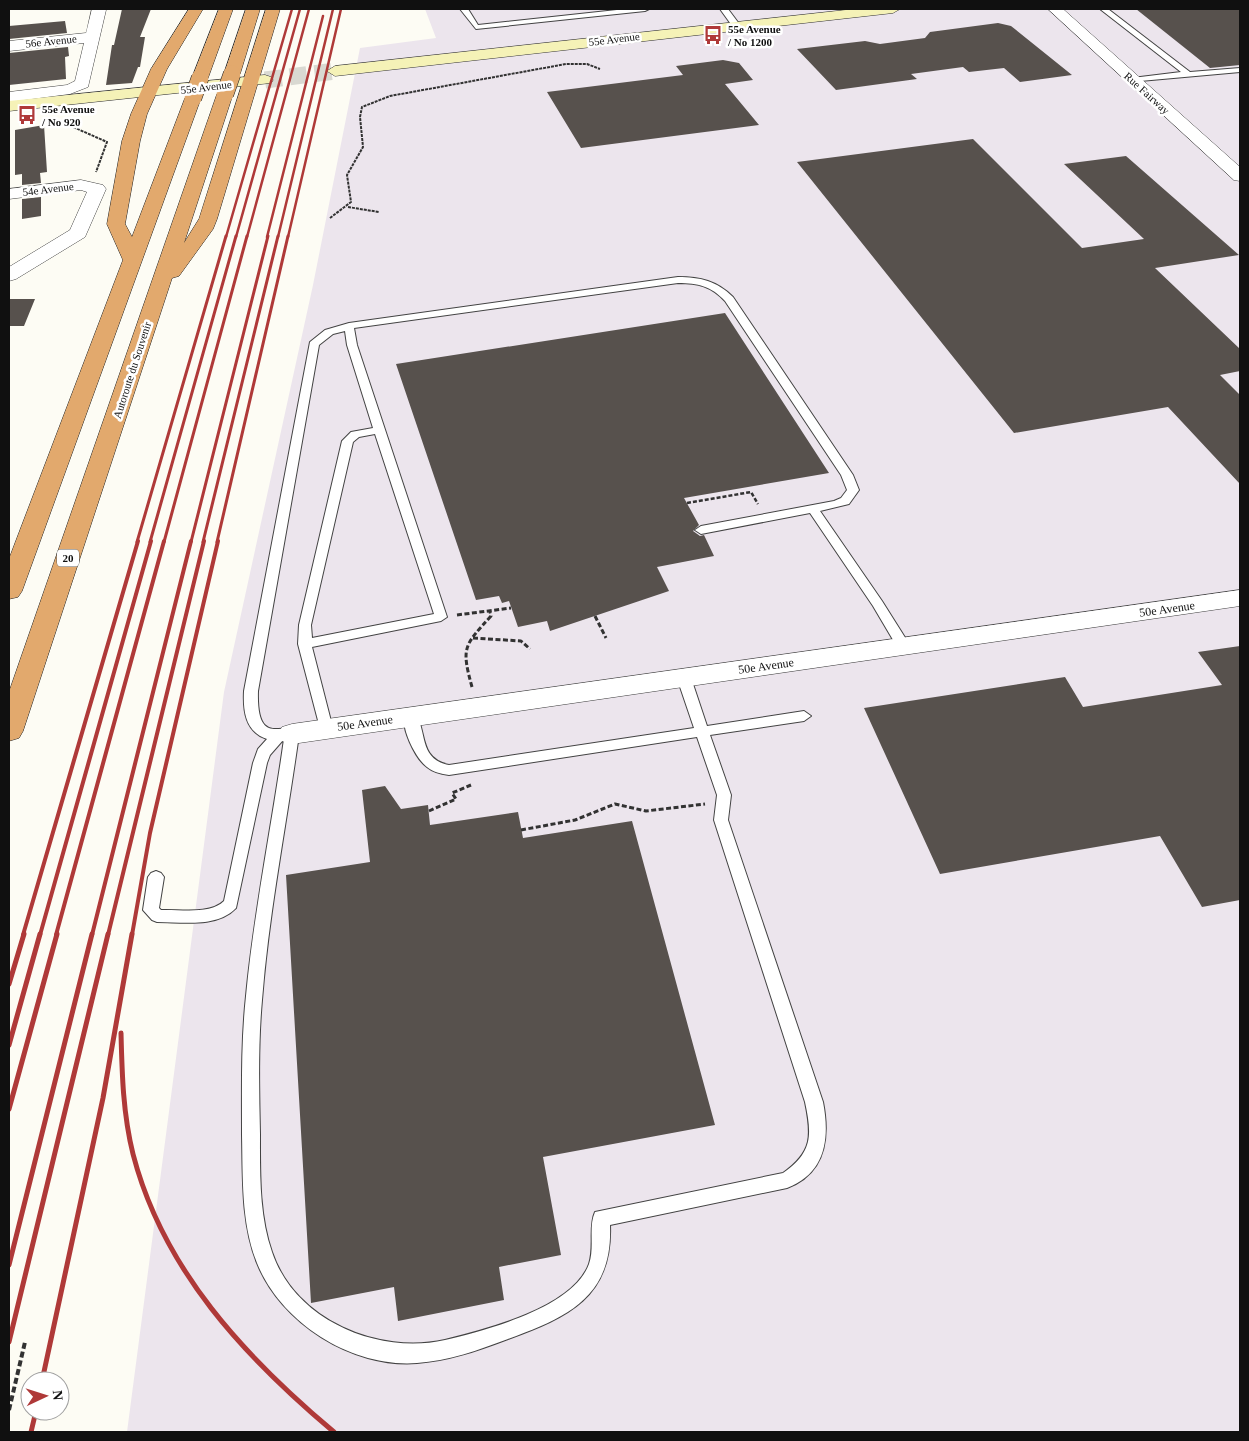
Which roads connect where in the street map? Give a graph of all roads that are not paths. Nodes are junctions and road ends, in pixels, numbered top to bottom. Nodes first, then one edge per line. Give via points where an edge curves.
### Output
1 (196, 9) edge
2 (226, 9) edge
3 (253, 9) edge
4 (273, 9) edge
5 (464, 9) edge
6 (645, 9) edge
7 (724, 9) edge
8 (893, 9) edge
9 (1055, 9) edge
10 (1104, 9) edge
11 (100, 10) dead end
12 (736, 25) junction
13 (93, 37) junction
14 (9, 46) edge
15 (1240, 70) edge
16 (335, 72) tunnel mouth
17 (1188, 74) junction
18 (1132, 80) junction
19 (257, 81) junction
20 (148, 93) junction
21 (9, 96) edge
22 (9, 106) edge
23 (9, 114) edge
24 (1240, 176) edge
25 (9, 194) edge
26 (132, 259) junction
27 (9, 275) edge
28 (157, 293) junction
29 (349, 326) junction
30 (380, 430) junction
31 (813, 509) junction
32 (701, 530) dead end
33 (9, 591) edge
34 (1240, 598) edge
35 (305, 644) junction
36 (904, 647) junction
37 (684, 678) junction
38 (804, 716) dead end
39 (410, 717) junction
40 (326, 729) junction
41 (9, 731) edge
42 (702, 732) junction
43 (285, 734) junction
44 (156, 877) dead end

1 - 20 highway
2 - 26 highway, bridge
3 - 28 highway, Autoroute du Souvenir / 20, bridge
4 - 19 highway
5 - 6 lane via 476,27
7 - 12 lane
8 - 12 street, 55e Avenue
9 - 18 street, Rue Fairway
10 - 17 lane
11 - 13 street
12 - 16 street, 55e Avenue
13 - 14 street, 56e Avenue
13 - 21 street via 83,82 70,89
15 - 17 lane
17 - 18 lane
18 - 24 street, Rue Fairway
19 - 20 street, 55e Avenue
19 - 28 highway via 204,229
20 - 22 street, 55e Avenue
20 - 23 street, 55e Avenue
20 - 26 highway via 131,141 116,224
25 - 27 street, 54e Avenue via 90,182 96,192 78,233
26 - 33 highway
28 - 41 highway, Autoroute du Souvenir / 20
29 - 30 lane via 352,345
29 - 31 lane via 678,280 712,284 729,299 851,483 853,490 845,501
29 - 43 lane via 322,335 312,349 255,663 251,704 253,720 266,734
30 - 35 lane via 355,434 348,441 305,625
30 - 35 lane via 441,617
31 - 32 lane
31 - 36 lane
34 - 36 street, 50e Avenue
35 - 40 lane
36 - 37 street, 50e Avenue
37 - 39 street, 50e Avenue
37 - 42 lane
38 - 42 lane
39 - 40 street, 50e Avenue
39 - 42 lane via 415,738 426,759 434,767 449,770
40 - 43 street, 50e Avenue
42 - 43 lane via 724,795 721,820 814,1102 819,1140 812,1157 802,1171 787,1180 601,1218 603,1236 597,1268 586,1288 562,1308 483,1338 435,1351 405,1354 374,1349 342,1338 315,1323 284,1293 266,1263 258,1229 251,1177 251,1040 255,979
43 - 44 lane via 263,753 231,904 222,912 210,915 157,916 151,910

